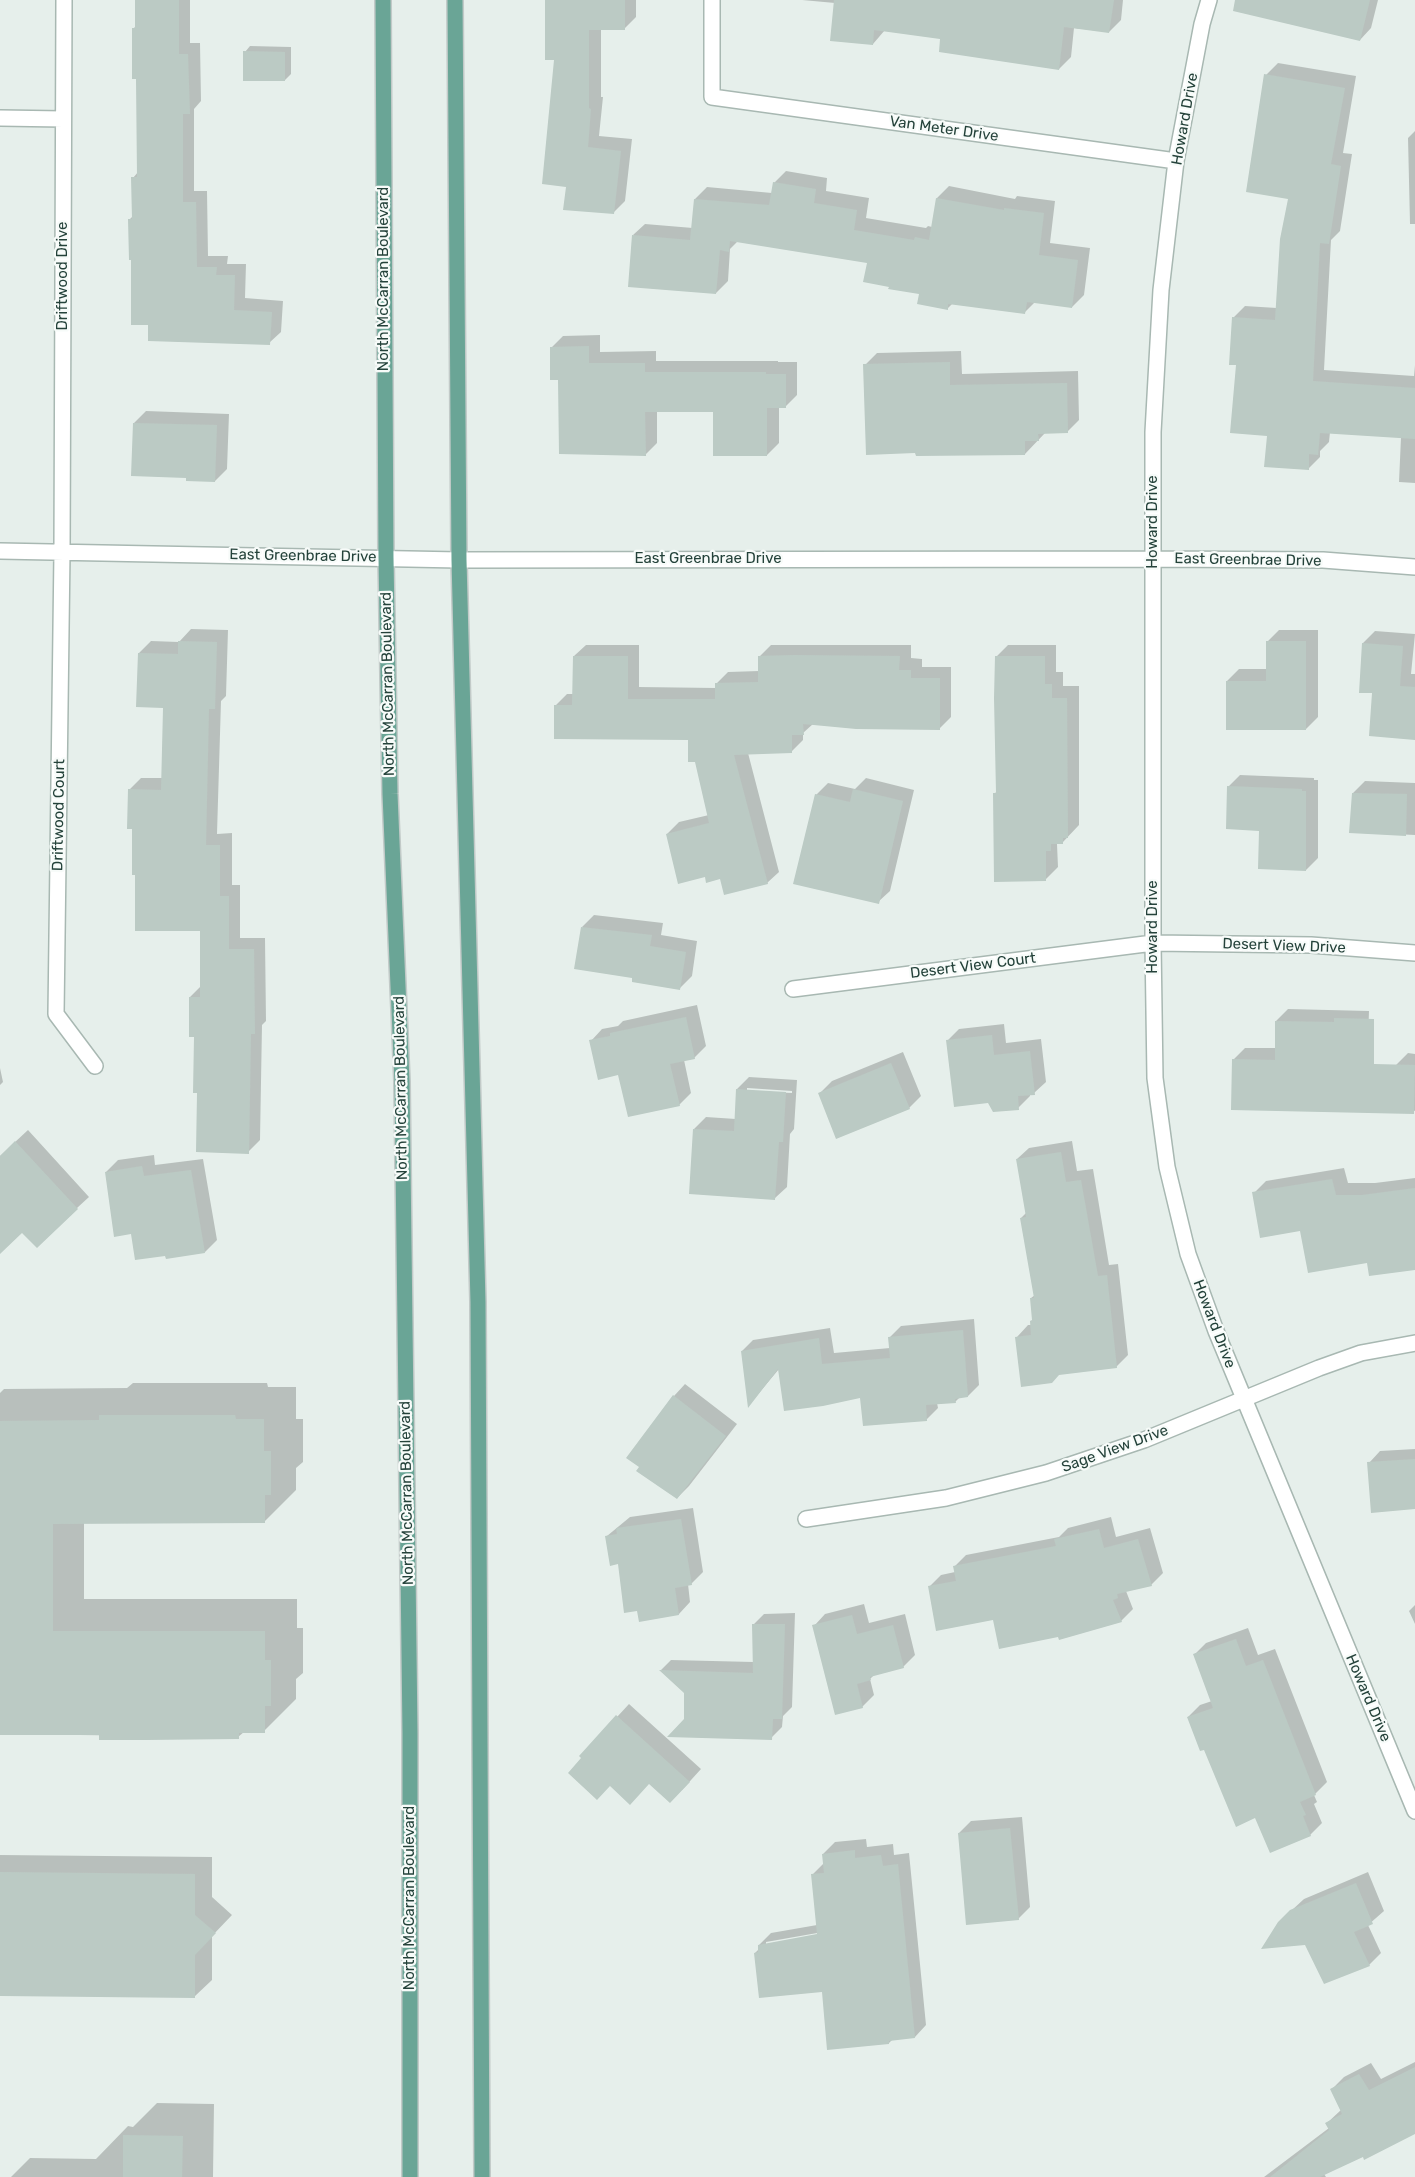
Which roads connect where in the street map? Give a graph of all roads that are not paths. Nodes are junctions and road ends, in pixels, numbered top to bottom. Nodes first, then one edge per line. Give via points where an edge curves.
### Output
1 (64, 0) edge
2 (382, 0) edge
3 (455, 0) edge
4 (712, 0) edge
5 (1209, 0) edge
6 (0, 118) edge
7 (64, 119) junction
8 (1176, 161) junction
9 (0, 550) edge
10 (62, 552) junction
11 (386, 558) junction
12 (1153, 559) junction
13 (458, 560) junction
14 (1415, 567) edge
15 (1153, 943) junction
16 (1415, 953) edge
17 (793, 989) dead end
18 (95, 1066) dead end
19 (1415, 1344) edge
20 (1244, 1399) junction
21 (806, 1519) dead end
22 (1415, 1811) edge
23 (410, 2177) edge
24 (482, 2177) edge

1 - 7 street, Driftwood Drive
2 - 11 main road, North McCarran Boulevard
3 - 13 main road
4 - 8 street, Van Meter Drive via 712,97
5 - 8 street, Howard Drive
6 - 7 street
7 - 10 street, Driftwood Drive
8 - 12 street, Howard Drive via 1161,290 1153,432
9 - 10 street, East Greenbrae Drive
10 - 11 street, East Greenbrae Drive
10 - 18 street, Driftwood Court via 56,1014
11 - 13 street, East Greenbrae Drive
11 - 23 main road, North McCarran Boulevard via 390,794 402,1082 410,1733
12 - 13 street, East Greenbrae Drive
12 - 14 street, East Greenbrae Drive via 1323,560
12 - 15 street, Howard Drive
13 - 24 main road via 478,1302
15 - 16 street, Desert View Drive via 1311,945
15 - 17 street, Desert View Court
15 - 20 street, Howard Drive via 1155,1078 1167,1167 1188,1254
19 - 20 street, Sage View Drive via 1361,1353
20 - 21 street, Sage View Drive via 1144,1440 1046,1473 946,1498
20 - 22 street, Howard Drive

